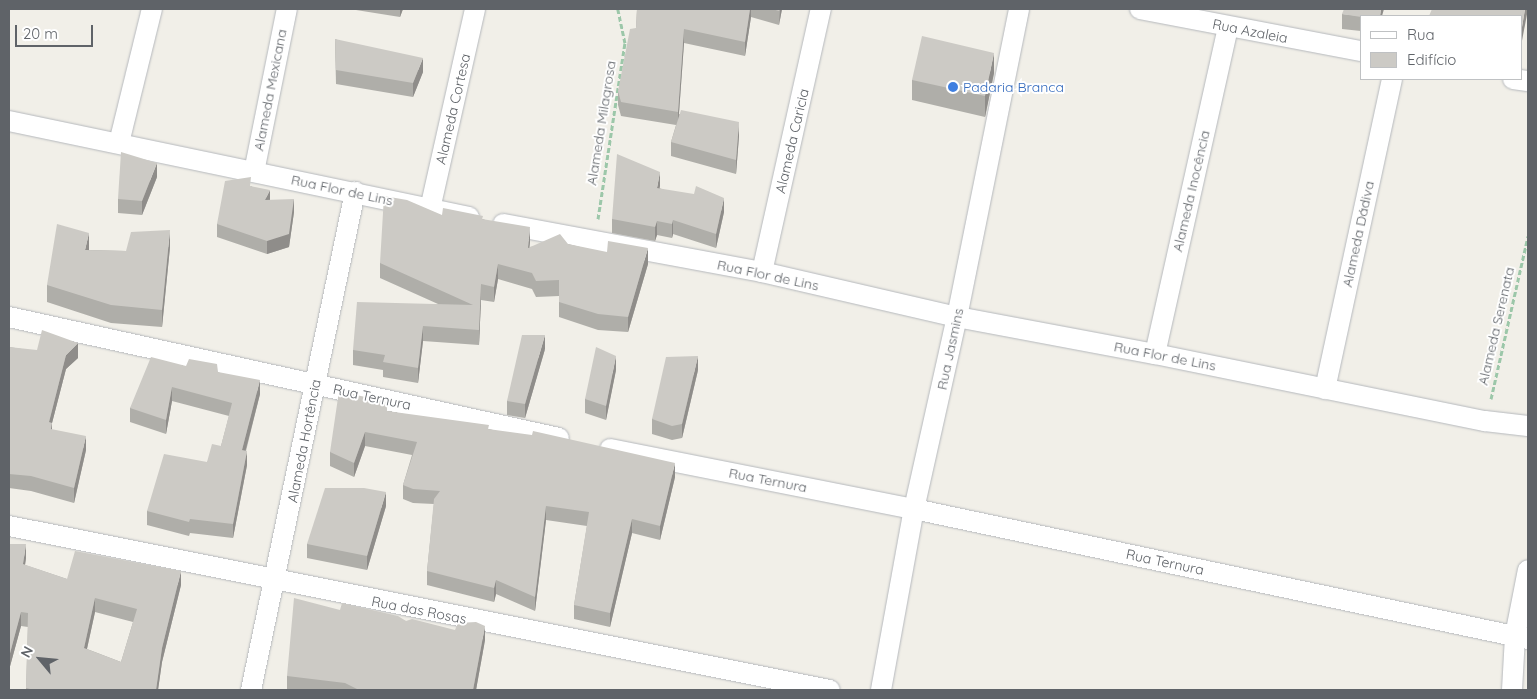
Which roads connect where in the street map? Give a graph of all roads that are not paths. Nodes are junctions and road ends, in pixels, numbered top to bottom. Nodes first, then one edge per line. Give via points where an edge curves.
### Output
1 (152, 9) edge
2 (286, 9) edge
3 (476, 9) edge
4 (821, 9) edge
5 (1019, 9) edge
6 (1140, 9) edge
7 (1228, 28) junction
8 (1360, 51) edge
9 (1392, 80) edge
10 (9, 121) edge
11 (119, 143) junction
12 (254, 172) junction
13 (355, 192) junction
14 (430, 209) junction
15 (762, 272) junction
16 (9, 317) edge
17 (957, 317) junction
18 (1155, 354) junction
19 (315, 384) junction
20 (1325, 389) junction
21 (1528, 426) edge
22 (914, 509) junction
23 (9, 526) edge
24 (1528, 570) edge
25 (276, 581) junction
26 (1522, 638) edge
27 (251, 690) edge
28 (830, 690) edge
29 (881, 690) edge
30 (1512, 690) edge

1 - 11 street
2 - 12 street, Alameda Mexicana
3 - 14 street, Alameda Cortesa
4 - 15 street, Alameda Caricia
5 - 17 street, Rua Jasmins
6 - 7 street, Rua Azaleia
7 - 8 street, Rua Azaleia
7 - 18 street, Alameda Inocência
9 - 20 street, Alameda Dádiva
10 - 11 street, Rua Flor de Lins
11 - 12 street, Rua Flor de Lins
12 - 13 street, Rua Flor de Lins
13 - 14 street, Rua Flor de Lins
13 - 19 street, Alameda Hortência
14 - 15 street, Rua Flor de Lins
15 - 17 street, Rua Flor de Lins
16 - 19 street, Rua Ternura
17 - 18 street, Rua Flor de Lins
17 - 22 street, Rua Jasmins
18 - 20 street, Rua Flor de Lins
19 - 22 street, Rua Ternura via 586,444
19 - 25 street, Alameda Hortência
20 - 21 street, Rua Flor de Lins via 1485,421
22 - 26 street, Rua Ternura
22 - 29 street, Rua Jasmins
23 - 25 street, Rua das Rosas
24 - 26 street
25 - 27 street, Alameda Hortência
25 - 28 street, Rua das Rosas
26 - 30 street

